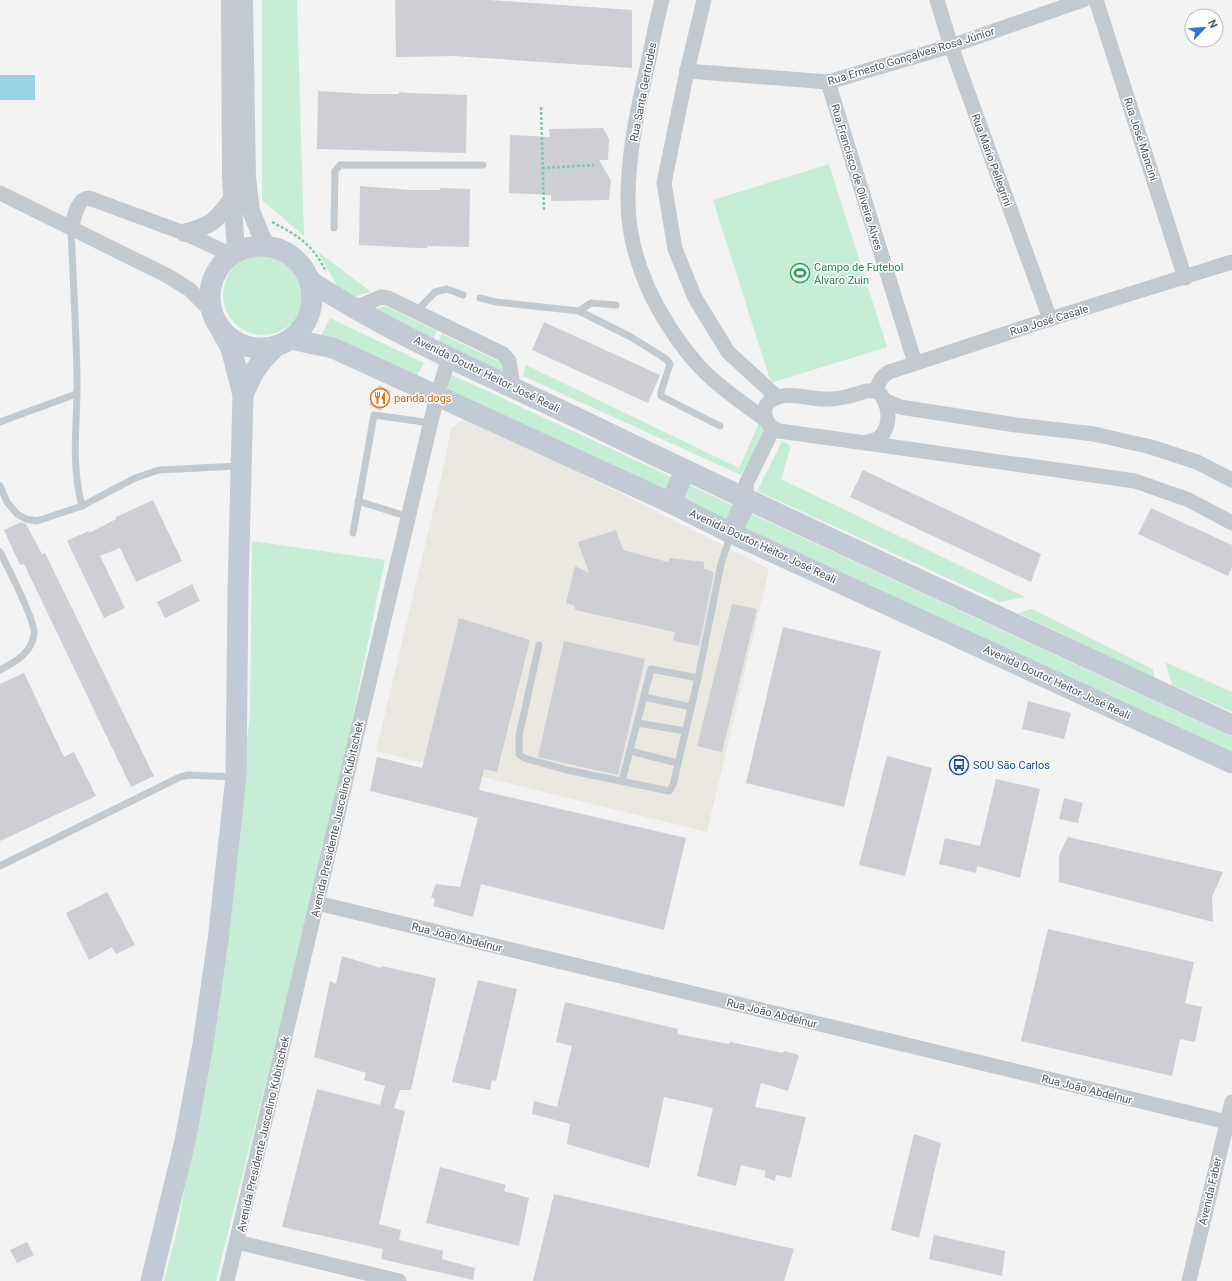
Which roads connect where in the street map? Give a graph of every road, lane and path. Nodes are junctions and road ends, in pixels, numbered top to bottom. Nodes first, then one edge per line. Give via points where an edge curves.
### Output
1 (230, 0) edge
2 (244, 0) edge
3 (662, 0) edge
4 (704, 0) edge
5 (937, 0) edge
6 (1083, 0) edge
7 (1096, 0) edge
8 (951, 46) junction
9 (687, 71) junction
10 (828, 82) junction
11 (541, 107) dead end
12 (483, 165) dead end
13 (594, 165) dead end
14 (542, 168) junction
15 (0, 193) edge
16 (233, 197) junction
17 (544, 211) dead end
18 (267, 220) dead end
19 (71, 228) junction
20 (334, 228) dead end
21 (184, 232) junction
22 (265, 245) junction
23 (233, 253) junction
24 (1232, 262) edge
25 (319, 278) junction
26 (1185, 278) junction
27 (463, 295) dead end
28 (480, 298) dead end
29 (616, 305) dead end
30 (353, 309) junction
31 (579, 311) junction
32 (416, 312) junction
33 (1050, 319) junction
34 (216, 321) junction
35 (283, 342) junction
36 (449, 358) junction
37 (915, 363) junction
38 (514, 386) junction
39 (76, 394) junction
40 (244, 395) junction
41 (437, 396) junction
42 (776, 396) junction
43 (881, 396) junction
44 (0, 422) edge
45 (432, 423) junction
46 (770, 425) junction
47 (720, 426) dead end
48 (866, 443) junction
49 (242, 466) junction
50 (685, 470) junction
51 (1232, 480) edge
52 (0, 486) edge
53 (747, 500) junction
54 (358, 501) junction
55 (671, 503) junction
56 (82, 506) junction
57 (409, 517) junction
58 (1232, 523) edge
59 (353, 533) dead end
60 (731, 533) junction
61 (0, 552) edge
62 (539, 645) dead end
63 (0, 670) edge
64 (698, 678) junction
65 (644, 697) junction
66 (691, 707) junction
67 (638, 723) junction
68 (1232, 725) edge
69 (685, 731) junction
70 (630, 751) junction
71 (1232, 763) edge
72 (677, 764) junction
73 (236, 777) junction
74 (622, 781) junction
75 (0, 866) edge
76 (317, 904) junction
77 (1232, 1102) edge
78 (1227, 1122) junction
79 (237, 1242) junction
80 (151, 1281) edge
81 (227, 1281) edge
82 (399, 1281) edge
83 (1189, 1281) edge

1 - 16 street
2 - 22 street via 247,178 251,211
3 - 46 street, Rua Santa Gertrudes via 634,124 628,200 633,241 649,290 676,338 698,365 728,393
4 - 9 street
5 - 8 street, Rua Mario Pellegrini
6 - 8 street, Rua Ernesto Gonçalves Rosa Júnior
7 - 26 street, Rua José Mancini
8 - 10 street, Rua Ernesto Gonçalves Rosa Júnior
8 - 33 street, Rua Mario Pellegrini
9 - 10 street, Rua Ernesto Gonçalves Rosa Júnior
9 - 42 street via 664,183 675,249 695,298 728,352
10 - 37 street, Rua Francisco de Oliveira Alves
11 - 14 path
12 - 20 lane via 340,165 335,171
13 - 14 path
14 - 17 path
15 - 19 street
16 - 21 street via 216,220
16 - 23 street
18 - 25 path via 307,243 321,261
19 - 21 street via 80,202 89,198
19 - 34 street via 190,289
19 - 39 lane
21 - 23 street
22 - 23 main road via 250,246
22 - 25 main road via 293,256 303,268
23 - 34 main road via 217,268 211,282 209,297
24 - 26 street, Rua José Casale
25 - 30 main road, Avenida Doutor Heitor José Reali
25 - 35 main road via 309,313 302,327
26 - 33 street, Rua José Casale
27 - 32 lane via 447,289 435,292
28 - 31 lane
29 - 31 lane via 591,303
30 - 32 street via 381,297
30 - 36 main road, Avenida Doutor Heitor José Reali
31 - 47 lane via 631,337 666,359 670,367 661,396
32 - 38 street via 503,354 509,361
33 - 37 street, Rua José Casale
34 - 35 main road via 233,340 246,346 261,348
34 - 40 main road via 231,348
35 - 40 main road via 263,358 251,374
35 - 41 main road, Avenida Doutor Heitor José Reali via 333,348
36 - 38 main road, Avenida Doutor Heitor José Reali
36 - 41 street, Avenida Presidente Juscelino Kubitschek
37 - 43 street, Rua José Casale via 884,376 878,382
38 - 50 main road, Avenida Doutor Heitor José Reali
39 - 44 lane
39 - 56 lane via 74,447 76,484
40 - 49 main road
41 - 45 street, Avenida Presidente Juscelino Kubitschek
41 - 55 main road, Avenida Doutor Heitor José Reali
42 - 43 street via 824,400 866,391
42 - 46 street via 767,404 764,413
43 - 48 street via 887,427 879,438
43 - 51 street via 900,407 1094,434 1151,447 1197,462
45 - 54 lane via 374,415
45 - 57 street, Avenida Presidente Juscelino Kubitschek
46 - 48 street via 779,431
46 - 53 street via 746,484
48 - 58 street via 1135,481 1189,500
49 - 56 lane via 159,470 135,478
49 - 73 main road
50 - 53 main road, Avenida Doutor Heitor José Reali
50 - 55 main road
52 - 56 lane via 7,502 26,520 37,522
53 - 60 main road
53 - 68 main road, Avenida Doutor Heitor José Reali
54 - 57 lane
54 - 59 lane
55 - 60 main road, Avenida Doutor Heitor José Reali
57 - 76 street, Avenida Presidente Juscelino Kubitschek
60 - 64 lane via 721,564
60 - 71 main road, Avenida Doutor Heitor José Reali
61 - 63 lane via 28,611 35,633 29,648 19,660
62 - 74 lane via 519,736 519,754 524,758 567,770
64 - 65 lane via 651,669
64 - 66 lane
65 - 66 lane
65 - 67 lane
66 - 69 lane
67 - 69 lane
67 - 70 lane
69 - 72 lane
70 - 72 lane
70 - 74 lane
72 - 74 lane via 673,785 669,791
73 - 75 lane via 180,776
73 - 80 main road via 218,940 203,1044 185,1141
76 - 78 street, Rua João Abdelnur
76 - 79 street, Avenida Presidente Juscelino Kubitschek
77 - 78 street, Avenida Faber
78 - 83 street, Avenida Faber
79 - 81 street, Avenida Presidente Juscelino Kubitschek
79 - 82 street

